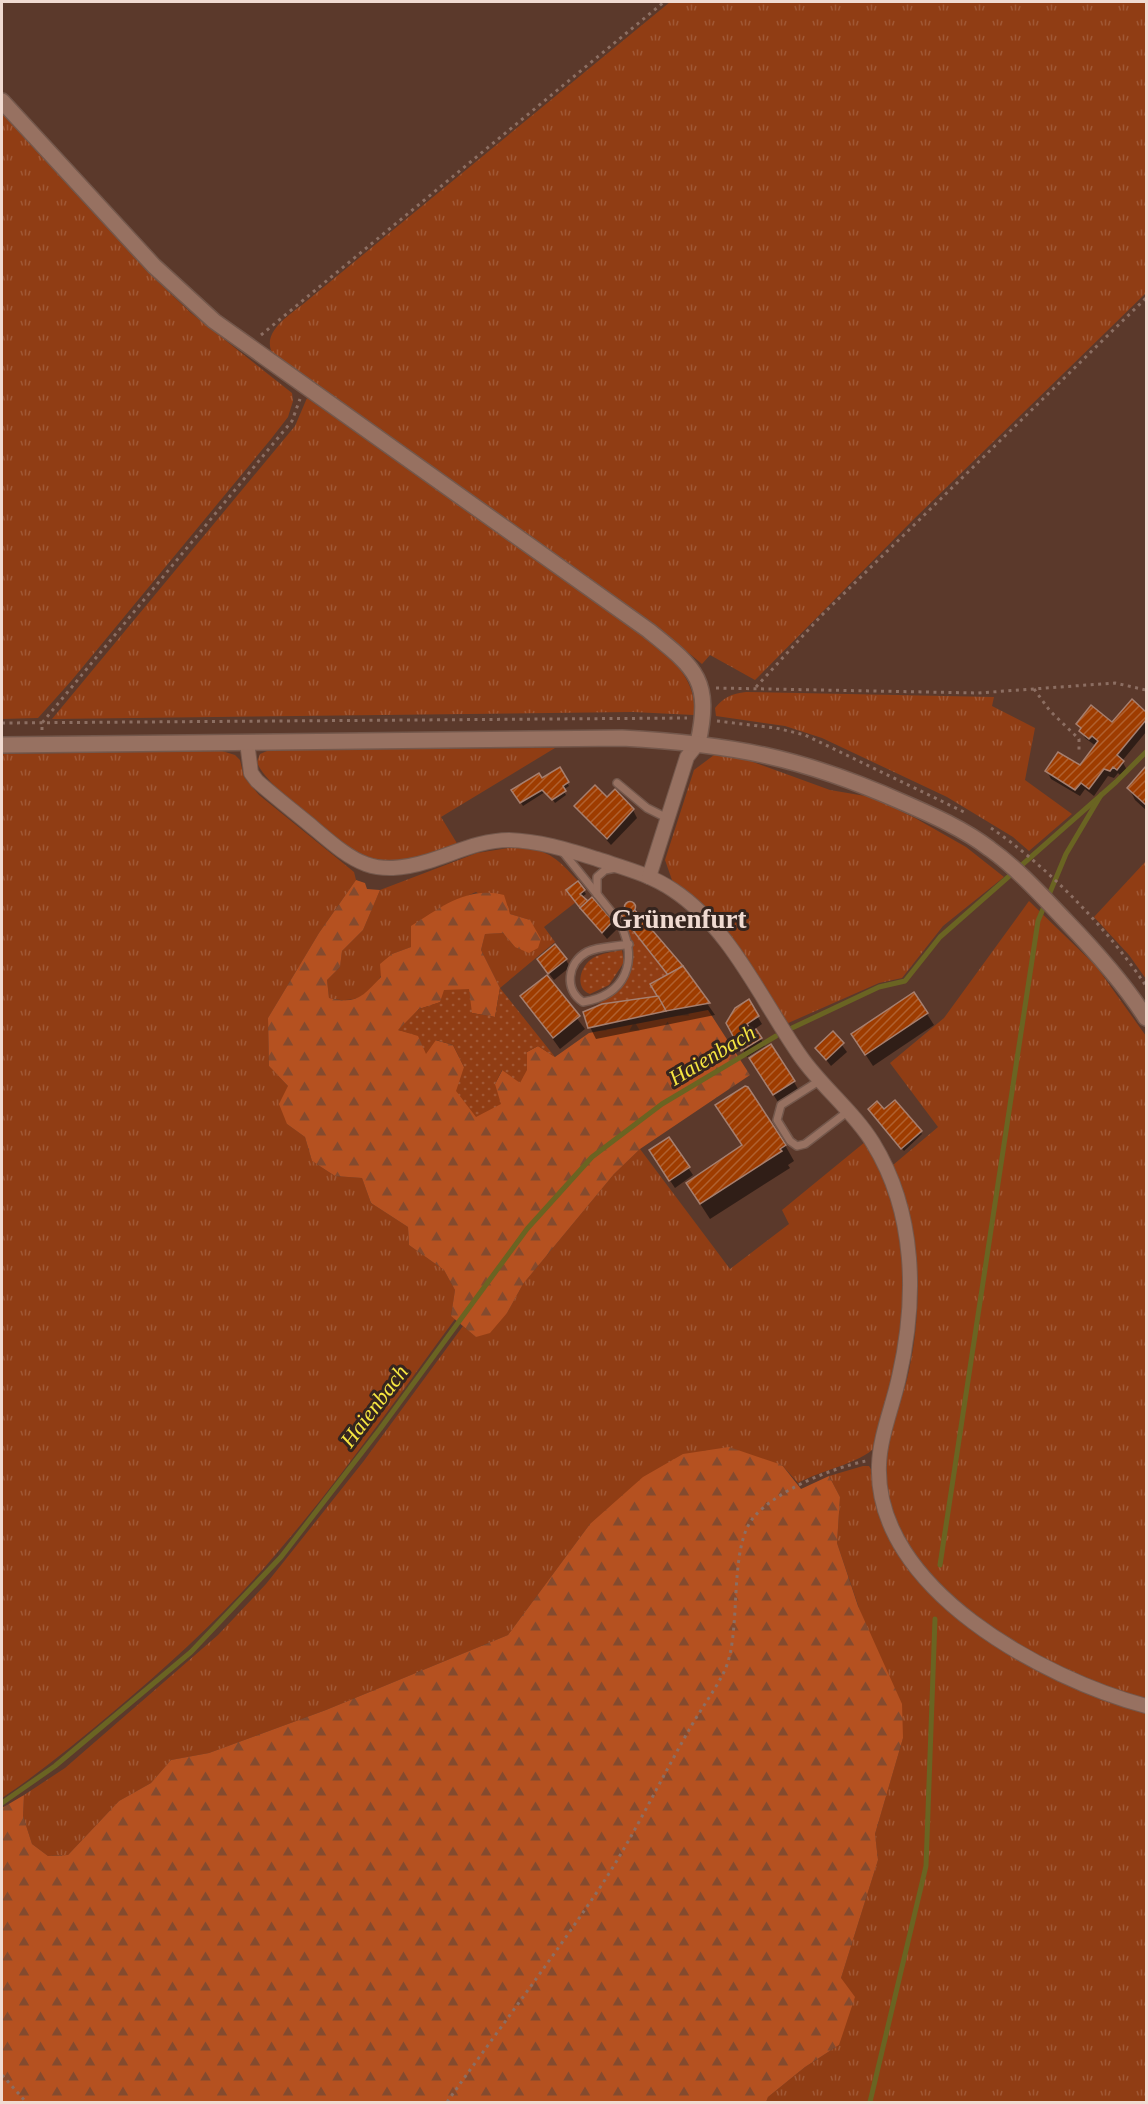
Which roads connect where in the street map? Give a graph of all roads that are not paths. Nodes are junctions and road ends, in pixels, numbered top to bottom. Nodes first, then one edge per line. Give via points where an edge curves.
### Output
1 (2, 101) edge
2 (247, 742) junction
3 (698, 743) junction
4 (2, 745) edge
5 (617, 783) dead end
6 (669, 819) junction
7 (560, 847) junction
8 (624, 867) junction
9 (649, 877) junction
10 (597, 894) junction
11 (630, 944) junction
12 (1146, 1018) edge
13 (819, 1081) junction
14 (846, 1112) junction
15 (1146, 1706) edge

1 - 3 street via 154,266 214,321 648,630 684,660 702,689 703,719
2 - 3 street via 622,738
2 - 4 street
2 - 7 street via 249,766 257,781 347,857 369,867 414,865 492,841 527,841
3 - 6 street via 687,757
3 - 12 street via 764,753 839,774 930,814 989,847 1097,954
5 - 6 lane via 647,808
6 - 9 street
7 - 8 street
7 - 10 lane
8 - 9 street
8 - 10 lane via 605,870 597,877
9 - 13 street via 677,892 718,933
10 - 11 lane
11 - 11 lane via 626,973 620,983 593,1000 583,1002 574,997 569,976 587,952
13 - 14 street
13 - 14 lane via 781,1105 777,1120 790,1141 797,1146 805,1144
14 - 15 street via 870,1138 891,1177 907,1233 907,1335 879,1459 879,1485 890,1524 913,1562 948,1602 1022,1653 1064,1676

